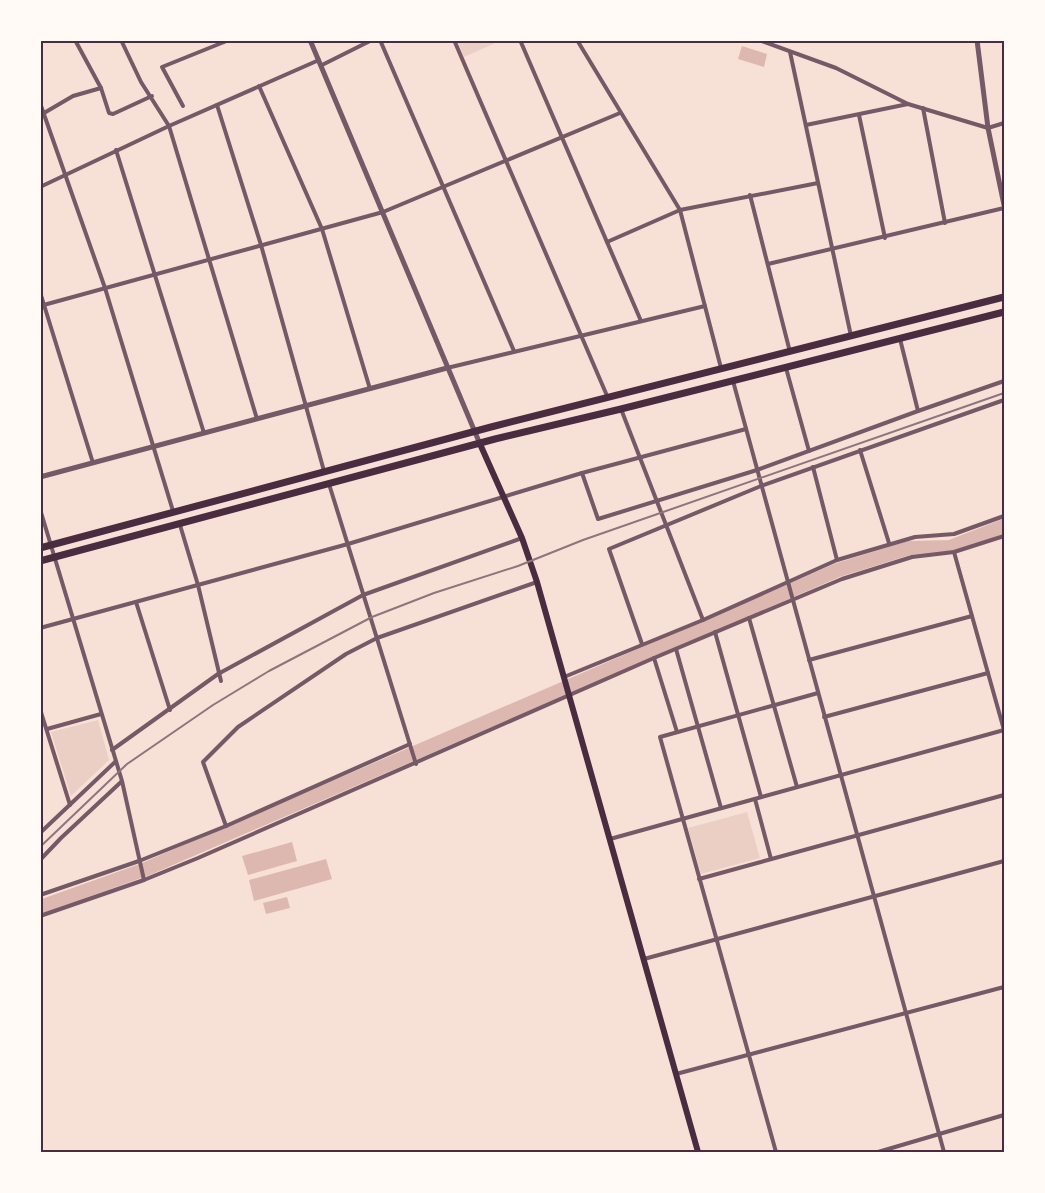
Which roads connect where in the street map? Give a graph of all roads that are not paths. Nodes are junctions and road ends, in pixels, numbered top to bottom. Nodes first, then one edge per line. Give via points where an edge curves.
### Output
1 (75, 40) edge
2 (122, 40) edge
3 (229, 40) edge
4 (310, 40) edge
5 (372, 40) edge
6 (380, 40) edge
7 (454, 40) edge
8 (520, 40) edge
9 (577, 40) edge
10 (759, 40) edge
11 (977, 40) edge
12 (790, 52) junction
13 (321, 63) junction
14 (259, 87) junction
15 (101, 88) junction
16 (152, 96) junction
17 (40, 103) edge
18 (908, 104) junction
19 (217, 105) junction
20 (183, 106) dead end
21 (923, 108) junction
22 (44, 113) junction
23 (620, 113) junction
24 (859, 115) junction
25 (1005, 123) edge
26 (806, 125) junction
27 (169, 126) junction
28 (988, 128) junction
29 (562, 138) junction
30 (116, 150) junction
31 (506, 160) junction
32 (66, 174) junction
33 (818, 183) junction
34 (40, 187) edge
35 (443, 187) junction
36 (750, 195) junction
37 (1005, 207) edge
38 (680, 210) junction
39 (383, 212) junction
40 (945, 223) junction
41 (322, 229) junction
42 (885, 238) junction
43 (607, 242) junction
44 (261, 245) junction
45 (832, 250) junction
46 (210, 259) junction
47 (768, 264) junction
48 (155, 274) junction
49 (105, 288) junction
50 (40, 292) edge
51 (1005, 297) edge
52 (42, 306) edge
53 (705, 306) junction
54 (1005, 312) edge
55 (641, 321) junction
56 (582, 335) junction
57 (851, 337) junction
58 (900, 339) junction
59 (514, 351) junction
60 (790, 352) junction
61 (447, 368) junction
62 (786, 368) junction
63 (722, 370) junction
64 (733, 381) junction
65 (1005, 381) edge
66 (370, 388) junction
67 (609, 398) junction
68 (1005, 400) edge
69 (306, 406) junction
70 (621, 410) junction
71 (918, 411) junction
72 (257, 419) junction
73 (746, 429) junction
74 (475, 432) junction
75 (204, 433) junction
76 (480, 444) junction
77 (153, 447) junction
78 (860, 450) junction
79 (810, 451) junction
80 (640, 458) junction
81 (93, 463) junction
82 (813, 467) junction
83 (757, 470) junction
84 (324, 471) junction
85 (582, 473) junction
86 (40, 477) edge
87 (329, 484) junction
88 (761, 486) junction
89 (503, 498) junction
90 (656, 500) junction
91 (40, 509) edge
92 (173, 511) junction
93 (1005, 516) edge
94 (180, 525) junction
95 (666, 526) junction
96 (1005, 536) edge
97 (522, 538) junction
98 (889, 543) junction
99 (348, 544) junction
100 (51, 545) junction
101 (40, 548) edge
102 (954, 552) junction
103 (55, 557) junction
104 (837, 560) junction
105 (40, 561) edge
106 (537, 582) junction
107 (788, 582) junction
108 (198, 585) junction
109 (363, 595) junction
110 (792, 600) junction
111 (136, 602) junction
112 (972, 616) junction
113 (749, 618) junction
114 (73, 619) junction
115 (703, 620) junction
116 (40, 628) edge
117 (715, 632) junction
118 (377, 638) junction
119 (642, 644) junction
120 (675, 650) junction
121 (654, 658) junction
122 (809, 660) junction
123 (988, 673) junction
124 (218, 674) junction
125 (564, 677) junction
126 (221, 681) dead end
127 (818, 693) junction
128 (570, 697) junction
129 (774, 705) junction
130 (40, 709) edge
131 (170, 710) junction
132 (101, 714) junction
133 (738, 715) junction
134 (824, 717) junction
135 (698, 726) junction
136 (47, 729) junction
137 (1004, 730) edge
138 (677, 732) junction
139 (410, 744) junction
140 (112, 750) junction
141 (115, 762) junction
142 (416, 764) junction
143 (840, 775) junction
144 (122, 781) junction
145 (797, 787) junction
146 (1005, 795) edge
147 (761, 797) junction
148 (755, 799) junction
149 (70, 805) junction
150 (721, 808) junction
151 (683, 819) junction
152 (226, 826) junction
153 (40, 833) edge
154 (857, 835) junction
155 (610, 839) junction
156 (771, 859) junction
157 (40, 860) edge
158 (139, 861) junction
159 (1005, 861) edge
160 (699, 879) junction
161 (144, 880) junction
162 (40, 896) edge
163 (874, 897) junction
164 (40, 916) edge
165 (716, 939) junction
166 (644, 959) junction
167 (1005, 987) edge
168 (905, 1013) junction
169 (748, 1055) junction
170 (676, 1074) junction
171 (1005, 1115) edge
172 (939, 1134) junction
173 (698, 1152) edge
174 (776, 1152) edge
175 (878, 1152) edge
176 (944, 1152) edge

1 - 15 street
2 - 16 street via 141,82
3 - 20 street via 162,67
4 - 13 street
5 - 13 street
6 - 35 street
7 - 31 street
8 - 29 street
9 - 23 street
10 - 12 street
11 - 28 street
12 - 18 street via 836,68
12 - 26 street
13 - 14 street
13 - 39 street
14 - 19 street
14 - 41 street
15 - 16 street via 109,113 114,114
15 - 22 street via 73,96
16 - 27 street
17 - 22 street
18 - 21 street
18 - 24 street
19 - 27 street
19 - 44 street
21 - 28 street
21 - 40 street
22 - 32 street
23 - 29 street
23 - 38 street
24 - 26 street
24 - 42 street
25 - 28 street
26 - 33 street
27 - 30 street
27 - 46 street
28 - 37 street
29 - 31 street
29 - 43 street
30 - 32 street
30 - 48 street
31 - 35 street
31 - 56 street
32 - 34 street
32 - 49 street
33 - 36 street
33 - 45 street
35 - 39 street
35 - 59 street
36 - 38 street
36 - 47 street
37 - 40 street
38 - 43 street
38 - 53 street
39 - 41 street
39 - 61 street
40 - 42 street
41 - 44 street
41 - 66 street
42 - 45 street
43 - 55 street
44 - 46 street
44 - 69 street
45 - 47 street
45 - 57 street
46 - 48 street
46 - 72 street
47 - 60 street
48 - 49 street
48 - 75 street
49 - 52 street
49 - 77 street
50 - 52 street
51 - 57 highway
52 - 81 street
53 - 55 street
53 - 63 street
54 - 58 highway
55 - 56 street
56 - 59 street
56 - 67 street
57 - 60 highway
58 - 62 highway
58 - 71 street
59 - 61 street
60 - 63 highway
61 - 66 street
61 - 74 street
62 - 64 highway
62 - 79 street
63 - 67 highway
64 - 70 highway
64 - 73 street
65 - 71 street
66 - 69 street
67 - 74 highway
68 - 78 street
69 - 72 street
69 - 84 street
70 - 76 highway
70 - 80 street
71 - 79 street
72 - 75 street
73 - 80 street
73 - 83 street
74 - 76 street
74 - 84 highway
75 - 77 street
76 - 87 highway
76 - 89 main road
77 - 81 street
77 - 92 street
78 - 82 street
78 - 98 street
79 - 83 street
80 - 85 street
80 - 90 street
81 - 86 street
82 - 88 street
82 - 104 street
83 - 88 street
83 - 90 street
84 - 92 highway
85 - 89 street
85 - 90 street via 598,519
87 - 94 highway
87 - 99 street
88 - 95 street
88 - 107 street
89 - 97 main road
89 - 99 street
90 - 95 street
91 - 100 street
92 - 100 highway
93 - 98 street via 954,534
94 - 103 highway
94 - 108 street
95 - 115 street
95 - 119 street via 609,549
96 - 102 street
97 - 106 main road
97 - 109 street
98 - 104 street
99 - 108 street
99 - 109 street
100 - 101 highway
100 - 103 street
102 - 110 street via 912,557
102 - 112 street
103 - 105 highway
103 - 114 street
104 - 107 street
106 - 118 street
106 - 125 main road
107 - 110 street
107 - 115 street
108 - 111 street
108 - 124 street
109 - 118 street
109 - 124 street
110 - 113 street
110 - 122 street
111 - 114 street
111 - 131 street
112 - 122 street
112 - 123 street
113 - 117 street
113 - 129 street
114 - 116 street
114 - 132 street
115 - 119 street
117 - 120 street
117 - 133 street
118 - 139 street
118 - 152 street via 338,659 238,727 203,762
119 - 125 street
120 - 121 street
120 - 135 street
121 - 128 street
121 - 138 street
122 - 127 street
123 - 134 street
123 - 137 street
124 - 126 street
124 - 131 street
125 - 128 main road
127 - 129 street
127 - 134 street
128 - 142 street
128 - 155 main road
129 - 133 street
129 - 145 street
130 - 136 street
131 - 140 street
132 - 136 street
132 - 140 street
133 - 135 street
133 - 147 street
134 - 143 street
135 - 138 street
135 - 150 street
136 - 149 street
137 - 143 street
138 - 151 street via 660,737
139 - 142 street
139 - 152 street
140 - 141 street
141 - 144 street
141 - 149 street
142 - 161 street
143 - 145 street
143 - 154 street
144 - 157 street
144 - 158 street
145 - 147 street
146 - 154 street
147 - 148 street
148 - 150 street
148 - 156 street
149 - 153 street
150 - 151 street
151 - 155 street
151 - 160 street
152 - 158 street
154 - 156 street
154 - 163 street
155 - 166 main road
156 - 160 street
158 - 161 street
158 - 162 street
159 - 163 street
160 - 165 street
161 - 164 street
163 - 165 street
163 - 168 street
165 - 166 street
165 - 169 street
166 - 170 main road
167 - 168 street
168 - 169 street
168 - 172 street
169 - 170 street
169 - 174 street
170 - 173 main road
171 - 172 street
172 - 175 street
172 - 176 street

